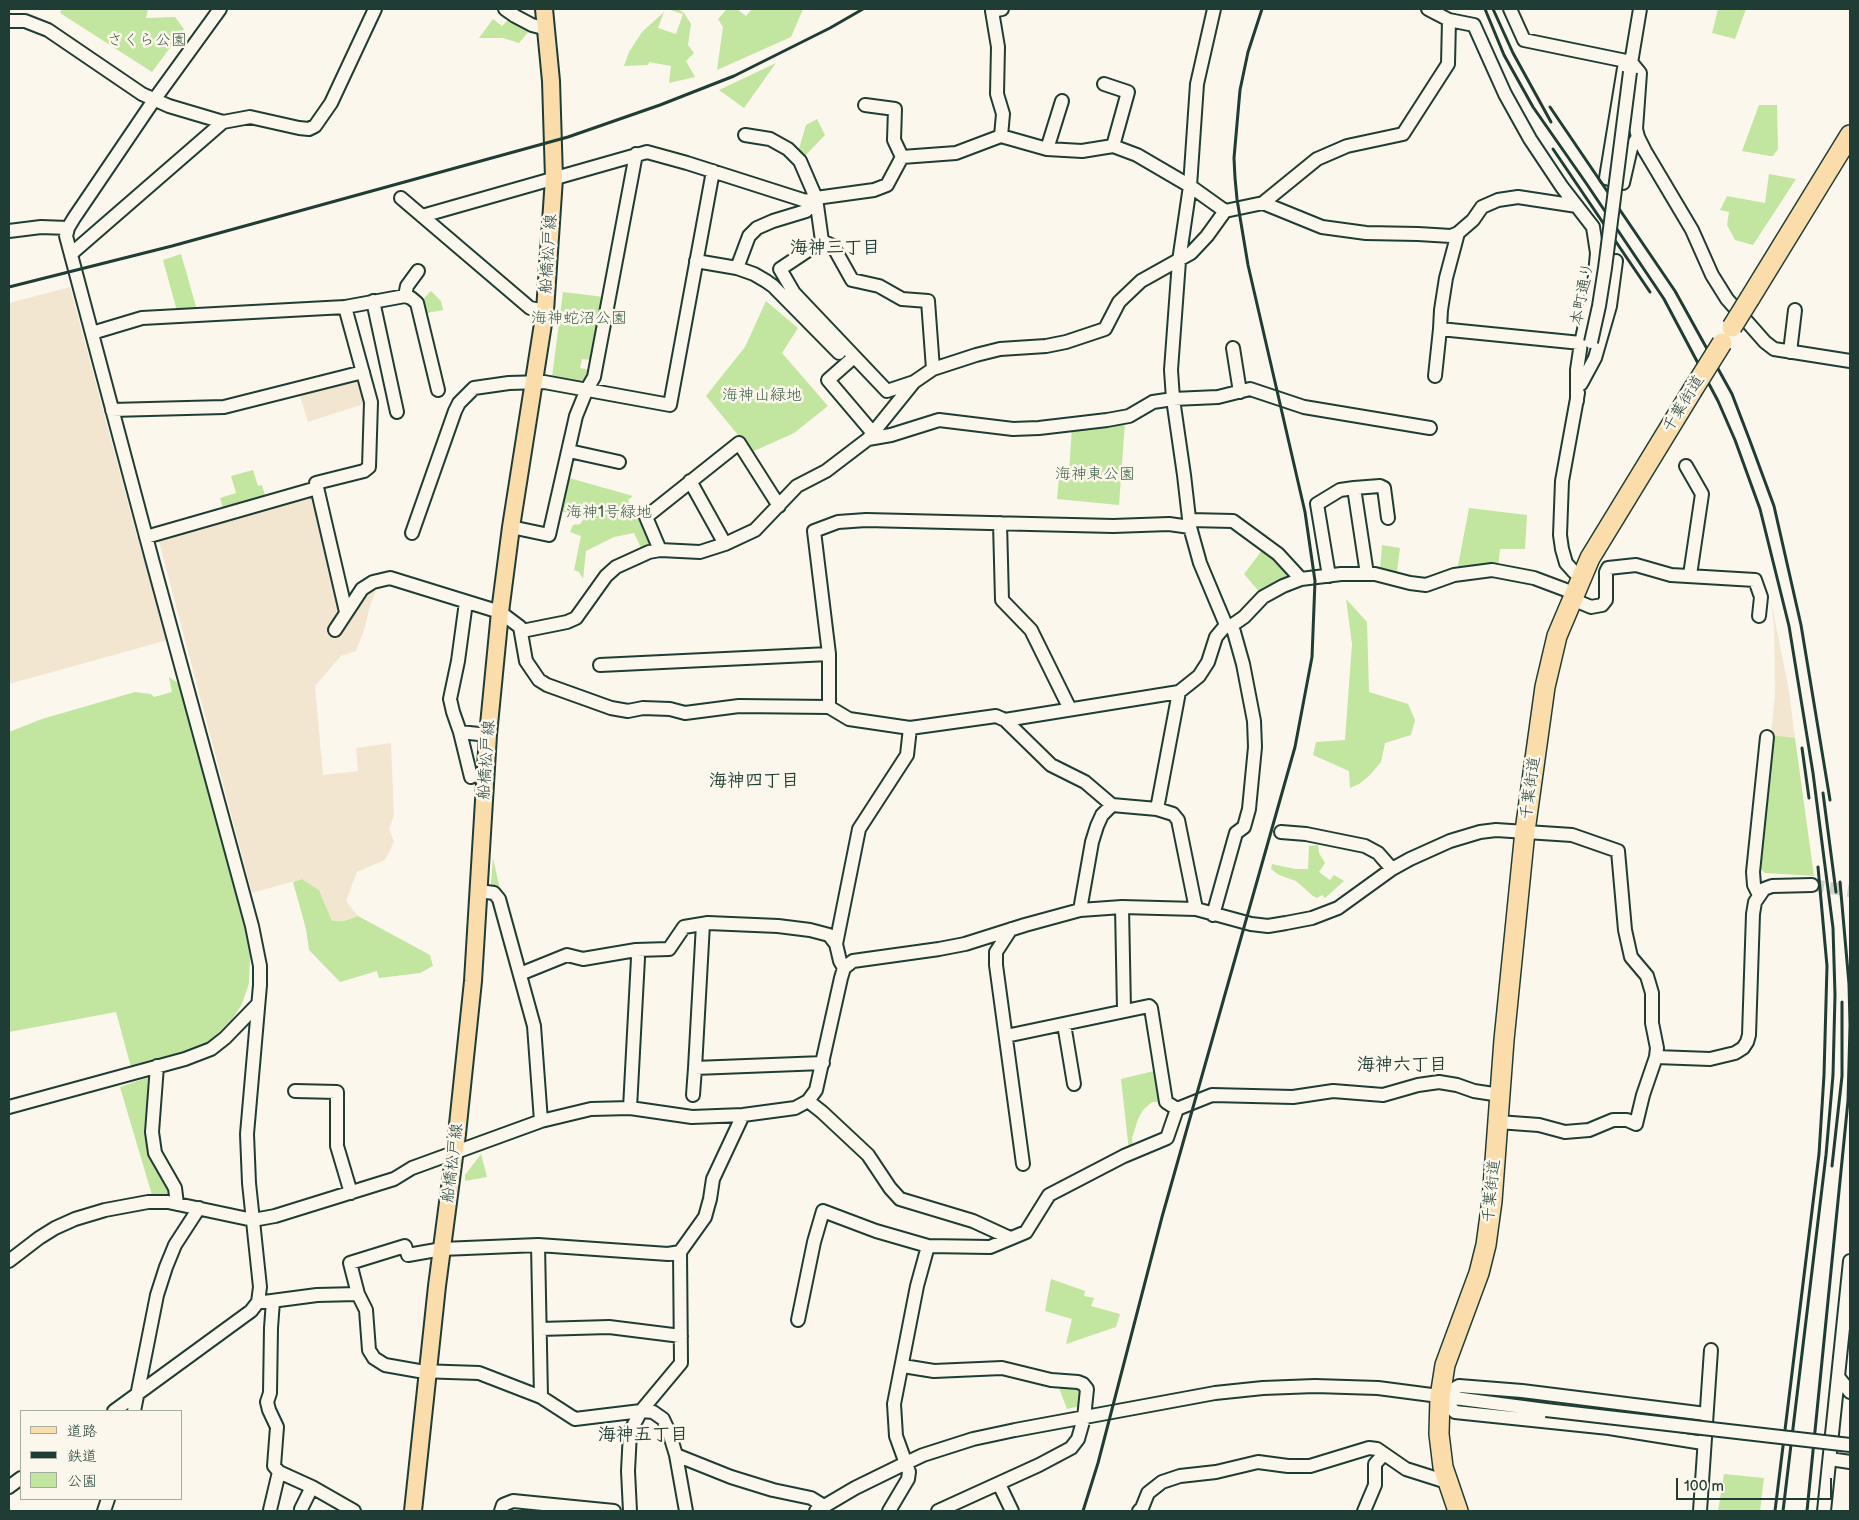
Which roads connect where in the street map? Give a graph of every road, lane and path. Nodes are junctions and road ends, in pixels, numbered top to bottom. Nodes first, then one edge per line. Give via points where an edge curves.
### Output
1 (220, 9) edge
2 (375, 9) edge
3 (506, 9) edge
4 (544, 9) edge
5 (1002, 9) edge
6 (1214, 9) edge
7 (1428, 9) edge
8 (1510, 9) edge
9 (1640, 9) edge
10 (1449, 20) junction
11 (9, 21) edge
12 (546, 29) junction
13 (1630, 67) junction
14 (1104, 84) dead end
15 (154, 100) junction
16 (1062, 101) dead end
17 (865, 105) dead end
18 (223, 122) junction
19 (745, 135) dead end
20 (1850, 135) edge
21 (1001, 136) junction
22 (1638, 137) junction
23 (1113, 146) junction
24 (1047, 149) junction
25 (636, 154) junction
26 (902, 157) junction
27 (713, 171) junction
28 (554, 178) junction
29 (1190, 186) junction
30 (401, 198) dead end
31 (816, 198) junction
32 (1263, 203) junction
33 (1577, 206) junction
34 (1225, 211) junction
35 (422, 216) junction
36 (68, 228) junction
37 (9, 231) edge
38 (1458, 233) junction
39 (822, 240) junction
40 (71, 254) junction
41 (696, 261) junction
42 (1178, 261) junction
43 (1616, 261) dead end
44 (737, 268) junction
45 (418, 271) dead end
46 (405, 296) junction
47 (373, 301) junction
48 (345, 307) junction
49 (1795, 310) dead end
50 (545, 311) junction
51 (1440, 329) junction
52 (92, 332) junction
53 (1586, 343) junction
54 (1233, 348) dead end
55 (1790, 352) junction
56 (851, 359) junction
57 (1850, 361) edge
58 (933, 369) junction
59 (363, 372) junction
60 (1435, 376) dead end
61 (534, 382) junction
62 (914, 382) junction
63 (1581, 384) junction
64 (587, 389) junction
65 (438, 390) dead end
66 (1240, 392) junction
67 (1173, 400) junction
68 (1577, 401) junction
69 (112, 410) junction
70 (397, 412) dead end
71 (1430, 428) dead end
72 (871, 436) junction
73 (569, 451) junction
74 (619, 462) dead end
75 (1686, 466) dead end
76 (690, 481) junction
77 (317, 488) junction
78 (1354, 488) junction
79 (779, 506) junction
80 (1388, 518) dead end
81 (1000, 523) junction
82 (1190, 524) junction
83 (511, 527) junction
84 (412, 533) dead end
85 (146, 537) junction
86 (725, 544) junction
87 (660, 550) junction
88 (1367, 574) junction
89 (1690, 575) junction
90 (1329, 576) junction
91 (1301, 579) junction
92 (1576, 589) junction
93 (466, 602) junction
94 (346, 612) junction
95 (500, 612) junction
96 (1759, 616) dead end
97 (1229, 626) junction
98 (335, 630) dead end
99 (522, 631) junction
100 (829, 654) junction
101 (600, 665) dead end
102 (1179, 692) junction
103 (828, 707) junction
104 (1070, 709) junction
105 (1005, 720) junction
106 (910, 728) junction
107 (460, 732) junction
108 (488, 735) junction
109 (1766, 737) dead end
110 (472, 777) dead end
111 (1112, 805) junction
112 (1157, 809) junction
113 (1525, 831) junction
114 (1281, 832) dead end
115 (1392, 869) junction
116 (1812, 885) tunnel mouth
117 (479, 891) junction
118 (1758, 895) junction
119 (1122, 907) junction
120 (1196, 909) junction
121 (1080, 910) junction
122 (1213, 914) junction
123 (703, 924) junction
124 (1011, 930) junction
125 (836, 944) junction
126 (636, 950) junction
127 (844, 968) junction
128 (520, 974) junction
129 (257, 1005) junction
130 (1124, 1010) junction
131 (1064, 1024) junction
132 (1006, 1036) junction
133 (1656, 1057) junction
134 (823, 1063) junction
135 (158, 1066) junction
136 (695, 1068) junction
137 (1074, 1084) dead end
138 (295, 1091) dead end
139 (693, 1095) dead end
140 (1500, 1096) junction
141 (808, 1101) junction
142 (9, 1107) edge
143 (630, 1108) junction
144 (1177, 1109) junction
145 (743, 1115) junction
146 (540, 1121) junction
147 (1498, 1122) junction
148 (455, 1152) junction
149 (1023, 1164) dead end
150 (351, 1193) junction
151 (177, 1204) junction
152 (199, 1208) junction
153 (253, 1220) junction
154 (1010, 1238) junction
155 (538, 1245) junction
156 (928, 1246) junction
157 (442, 1249) junction
158 (680, 1252) junction
159 (9, 1261) edge
160 (1850, 1261) edge
161 (358, 1294) junction
162 (273, 1301) junction
163 (258, 1302) junction
164 (798, 1320) dead end
165 (540, 1329) junction
166 (681, 1336) junction
167 (1711, 1350) dead end
168 (902, 1366) junction
169 (428, 1371) junction
170 (1839, 1378) junction
171 (1850, 1392) edge
172 (136, 1395) junction
173 (541, 1397) junction
174 (1440, 1397) junction
175 (115, 1410) edge
176 (134, 1410) edge
177 (641, 1411) junction
178 (1706, 1414) junction
179 (1084, 1418) junction
180 (1704, 1443) junction
181 (1850, 1445) edge
182 (1384, 1454) junction
183 (676, 1455) junction
184 (1830, 1459) junction
185 (1850, 1462) edge
186 (906, 1463) junction
187 (279, 1472) junction
188 (20, 1479) edge
189 (1447, 1482) junction
190 (999, 1484) junction
191 (9, 1487) edge
192 (312, 1487) junction
193 (302, 1509) dead end
194 (820, 1509) edge
195 (270, 1510) edge
196 (354, 1511) edge
197 (413, 1511) edge
198 (501, 1511) edge
199 (614, 1511) edge
200 (630, 1511) edge
201 (686, 1511) edge
202 (889, 1511) edge
203 (938, 1511) edge
204 (1012, 1511) edge
205 (1139, 1511) edge
206 (1364, 1511) edge
207 (1458, 1511) edge
208 (1700, 1511) edge
209 (1824, 1511) edge

1 - 15 street
2 - 18 street via 331,103 315,126 299,128 250,117
3 - 12 street via 532,25
4 - 12 main road, 船橋松戸線
5 - 21 street via 992,11 998,47 997,94 1003,114
6 - 29 street via 1197,84
7 - 10 street
8 - 13 street via 1524,40
9 - 13 street, 本町通り
10 - 32 street via 1448,64 1404,134 1347,146 1317,159
10 - 33 street via 1474,25 1505,94 1530,139
11 - 15 street via 25,21 48,30
12 - 28 main road, 船橋松戸線
13 - 22 street via 1640,73
13 - 22 street via 1624,68 1606,178 1623,183 1631,148
13 - 53 street, 本町通り, bridge via 1606,268
14 - 23 street via 1128,92
15 - 18 street
15 - 36 street
16 - 24 street
17 - 26 street via 895,109 894,140
18 - 40 street
19 - 31 street via 770,139 788,149 800,161
20 - 92 highway, 千葉街道, bridge via 1590,558
21 - 24 street
21 - 26 street via 956,152
22 - 55 street via 1692,230 1726,299 1770,346
23 - 24 street via 1082,151
23 - 29 street via 1137,155
25 - 27 street via 647,152
25 - 28 street
25 - 64 street via 594,377
26 - 31 street via 887,185 874,190
27 - 31 street via 806,201
27 - 41 street
28 - 35 street
28 - 50 main road, 船橋松戸線
29 - 34 street
29 - 42 street
30 - 35 street
31 - 39 street
31 - 44 street via 806,211 758,228 749,236
32 - 34 street
32 - 38 street via 1322,227 1366,233 1451,236
33 - 38 street via 1518,196 1498,200 1482,207
33 - 53 street via 1594,227 1597,253
34 - 42 street via 1191,253
35 - 50 street via 530,308
36 - 37 street via 34,227
36 - 40 street via 66,236
38 - 51 street via 1446,278
39 - 56 street via 780,269 794,293
39 - 58 street via 833,246 852,280 879,286 902,299 928,301
40 - 52 street
41 - 44 street
41 - 64 street via 670,404
42 - 58 street via 1141,281 1119,302 1105,328 1066,342 1000,349
42 - 67 street via 1172,338
43 - 63 street via 1610,306 1595,358
44 - 56 street via 774,286
45 - 46 street
46 - 47 street
46 - 65 street via 417,303
47 - 48 street
47 - 70 street
48 - 52 street via 142,318
48 - 59 street
49 - 55 street
50 - 61 main road, 船橋松戸線
51 - 53 street
51 - 60 street
52 - 69 street
53 - 63 street, 本町通り
53 - 68 street via 1577,370
54 - 66 street
55 - 57 street
56 - 62 street via 887,391
56 - 72 street via 828,380
58 - 62 street
59 - 69 street via 224,407
59 - 77 street via 371,402 368,467 364,471 316,483
61 - 64 street
61 - 83 main road, 船橋松戸線
61 - 84 street via 474,388 459,403
62 - 72 street
63 - 68 street, 本町通り
64 - 73 street via 576,416
66 - 67 street
66 - 71 street via 1250,389 1304,408
67 - 72 street via 1153,402 1129,416 1107,420 1013,429 939,420 891,435
67 - 82 street
68 - 92 street, 本町通り via 1562,481 1560,535 1566,563 1574,572
69 - 85 street
72 - 79 street via 826,471 797,486
73 - 74 street
73 - 83 street via 549,535
75 - 89 street via 1702,494
76 - 79 street via 739,444
76 - 86 street
76 - 87 street via 646,517
77 - 85 street
77 - 94 street
78 - 80 street via 1384,488
78 - 88 street
78 - 90 street via 1340,490 1317,504
79 - 86 street via 755,530
81 - 82 street
81 - 100 street via 866,520 838,522 814,531
81 - 104 street via 1002,600 1031,630
82 - 91 street via 1233,521 1278,554
82 - 97 street via 1200,563
83 - 95 main road, 船橋松戸線
85 - 129 street via 256,942 260,966
86 - 87 street via 700,552
87 - 99 street via 616,567 576,618
88 - 90 street
88 - 92 street via 1426,585 1454,575 1492,570
89 - 92 street via 1671,575 1636,565 1608,568 1606,600 1598,607 1591,607
89 - 96 street via 1755,580 1760,597
90 - 91 street
91 - 97 street via 1263,598 1244,617
92 - 113 highway, 千葉街道 via 1557,636 1545,687
93 - 94 street via 390,578 362,589
93 - 95 street
93 - 107 street via 450,700
94 - 98 street
95 - 99 street
95 - 108 main road, 船橋松戸線
97 - 102 street via 1216,637 1208,662 1199,676
97 - 122 street via 1243,664 1250,697 1254,756 1249,809 1244,827 1236,833
99 - 103 street via 526,661 538,680 611,708 628,711 663,708 685,713 739,706
100 - 101 street
100 - 103 street
102 - 104 street
102 - 112 street
103 - 106 street via 849,719
104 - 105 street
105 - 106 street via 996,716
105 - 111 street via 1051,765 1085,782
106 - 125 street via 907,755 859,829
107 - 108 street
107 - 110 street
108 - 117 main road, 船橋松戸線
109 - 118 street via 1753,872
111 - 112 street
111 - 121 street via 1102,814 1092,842
112 - 120 street via 1173,814 1178,820
113 - 115 street via 1480,832 1450,841
113 - 133 street via 1572,834 1618,851 1631,957 1647,976 1652,993
113 - 140 highway, 千葉街道
114 - 115 street via 1365,846 1378,853
115 - 122 street via 1338,908 1312,918 1268,926
116 - 118 street via 1772,886
117 - 128 street via 494,893 499,899
117 - 148 main road, 船橋松戸線
118 - 133 street via 1753,914 1747,1042 1735,1053 1710,1059
119 - 120 street
119 - 121 street
119 - 130 street
120 - 122 street
121 - 124 street
123 - 125 street via 810,930 829,935
123 - 126 street via 684,927 669,949
123 - 136 street
124 - 127 street via 939,949 858,960
124 - 132 street via 996,952
125 - 127 street
126 - 128 street via 584,959 567,955
126 - 143 street
127 - 134 street
128 - 146 street via 534,1026
129 - 135 street via 210,1049
129 - 153 street via 247,1134
130 - 131 street
130 - 144 street via 1152,1008 1166,1102
131 - 132 street
131 - 137 street
132 - 149 street
133 - 147 street via 1636,1124 1613,1120 1589,1130 1565,1132 1539,1125
134 - 136 street
134 - 141 street via 816,1090
135 - 142 street
135 - 151 street via 152,1132 155,1153 175,1188
136 - 139 street
138 - 150 street via 337,1092 337,1146
140 - 144 street via 1439,1082 1383,1095 1333,1090 1293,1097 1212,1095
140 - 147 highway, 千葉街道
141 - 145 street via 788,1110
141 - 154 street via 868,1155 900,1200 973,1221
143 - 145 street via 692,1117
143 - 146 street via 591,1109
144 - 154 street via 1167,1138 1049,1195 1026,1232
145 - 158 street via 713,1179 705,1217
146 - 148 street
147 - 174 highway, 千葉街道 via 1486,1245 1446,1365
148 - 150 street via 412,1168 394,1179
148 - 157 main road, 船橋松戸線
150 - 153 street via 293,1212
151 - 152 street
151 - 159 street via 129,1204 75,1219 39,1238
152 - 153 street
152 - 172 street via 175,1245 166,1267
153 - 163 street via 260,1287
154 - 156 street via 990,1248
155 - 157 street
155 - 158 street via 668,1254
155 - 165 street
156 - 164 street via 823,1211
156 - 168 street
157 - 161 street via 408,1255 405,1246 350,1263
157 - 169 main road, 船橋松戸線
158 - 166 street
160 - 170 street
161 - 162 street
161 - 169 street via 366,1310 369,1350 374,1358 391,1367
162 - 163 street
162 - 187 street via 267,1402 277,1427 274,1466
163 - 172 street
165 - 166 street via 609,1328
165 - 173 street
166 - 177 street via 681,1363
167 - 178 street
168 - 179 street via 934,1371 1002,1368 1050,1380 1078,1382 1086,1389
168 - 186 street via 894,1421
169 - 173 street via 479,1373
169 - 197 main road, 船橋松戸線
170 - 171 street
170 - 184 street
172 - 175 street
172 - 176 street
173 - 177 street via 575,1419
174 - 178 street via 1459,1386
174 - 179 street via 1378,1388 1263,1388
174 - 180 street via 1455,1412 1609,1428
174 - 181 street, bridge
174 - 189 highway, 千葉街道 via 1440,1442
177 - 183 street via 653,1412 662,1420
177 - 200 street via 630,1432
178 - 180 street
179 - 186 street via 973,1439
179 - 190 street via 1078,1439 1071,1448
180 - 208 street
182 - 189 street via 1406,1469
182 - 205 street via 1369,1448 1310,1466 1258,1462 1180,1476 1162,1482 1148,1493
182 - 206 street via 1375,1464 1375,1485
183 - 194 street via 731,1477 812,1498
183 - 201 street
184 - 185 street
184 - 209 street
186 - 194 street
186 - 202 street via 910,1472 908,1479
187 - 192 street
187 - 195 street
188 - 191 street
189 - 207 highway, 千葉街道
190 - 203 street
190 - 204 street
192 - 193 street
192 - 196 street
198 - 199 street via 504,1505 513,1501

